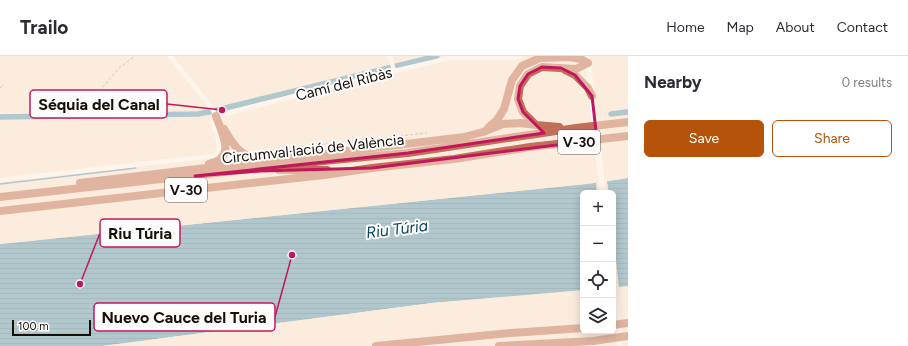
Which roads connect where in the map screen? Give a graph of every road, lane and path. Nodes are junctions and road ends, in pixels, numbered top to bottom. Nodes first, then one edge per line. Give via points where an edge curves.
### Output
1 (135, 56) edge
2 (170, 56) edge
3 (390, 56) edge
4 (521, 56) edge
5 (570, 56) edge
6 (479, 57) edge
7 (588, 60) edge
8 (561, 68) junction
9 (394, 71) junction
10 (4, 84) dead end
11 (0, 88) edge
12 (592, 101) junction
13 (83, 110) dead end
14 (216, 116) junction
15 (628, 122) edge
16 (536, 125) junction
17 (576, 128) junction
18 (483, 132) junction
19 (427, 133) dead end
20 (628, 136) edge
21 (259, 151) dead end
22 (316, 154) junction
23 (372, 168) junction
24 (195, 176) junction
25 (111, 179) junction
26 (0, 180) edge
27 (603, 190) edge
28 (0, 193) edge
29 (0, 197) edge
30 (0, 211) edge
31 (615, 298) edge
32 (628, 323) edge
33 (616, 325) edge
34 (580, 328) edge
35 (628, 336) edge
36 (628, 340) edge
37 (593, 341) junction
38 (376, 346) edge
39 (498, 346) edge
40 (620, 346) edge

1 - 13 path via 119,68
2 - 14 street
3 - 9 street
4 - 6 street, Camí del Ribàs
5 - 7 highway
5 - 18 highway via 540,58 522,66 512,80 504,109 498,120
6 - 9 street, Camí del Ribàs via 450,58
7 - 8 highway via 576,69
7 - 12 street
8 - 12 highway via 575,75 588,88
8 - 16 highway via 542,67 528,74 520,86 518,99 523,112
9 - 14 street, Camí del Ribàs
10 - 11 path
12 - 27 street
14 - 22 highway via 243,154 256,158
14 - 25 highway via 225,143 225,153 219,161
14 - 26 street via 212,122 220,146 219,152 214,156
15 - 17 highway, Circumval·lació de València / V-30
16 - 17 highway
16 - 18 highway via 503,124
17 - 24 highway, Circumval·lació de València / V-30 via 408,153
18 - 22 highway via 464,137
19 - 21 path
20 - 23 highway, Circumval·lació de València / V-30
22 - 25 highway
23 - 24 highway via 260,170
23 - 30 highway, Circumval·lació de València / V-30
24 - 29 highway, Circumval·lació de València / V-30
25 - 28 highway
31 - 40 street
32 - 33 highway
34 - 38 highway
35 - 37 highway
36 - 37 highway via 603,343
37 - 39 highway

